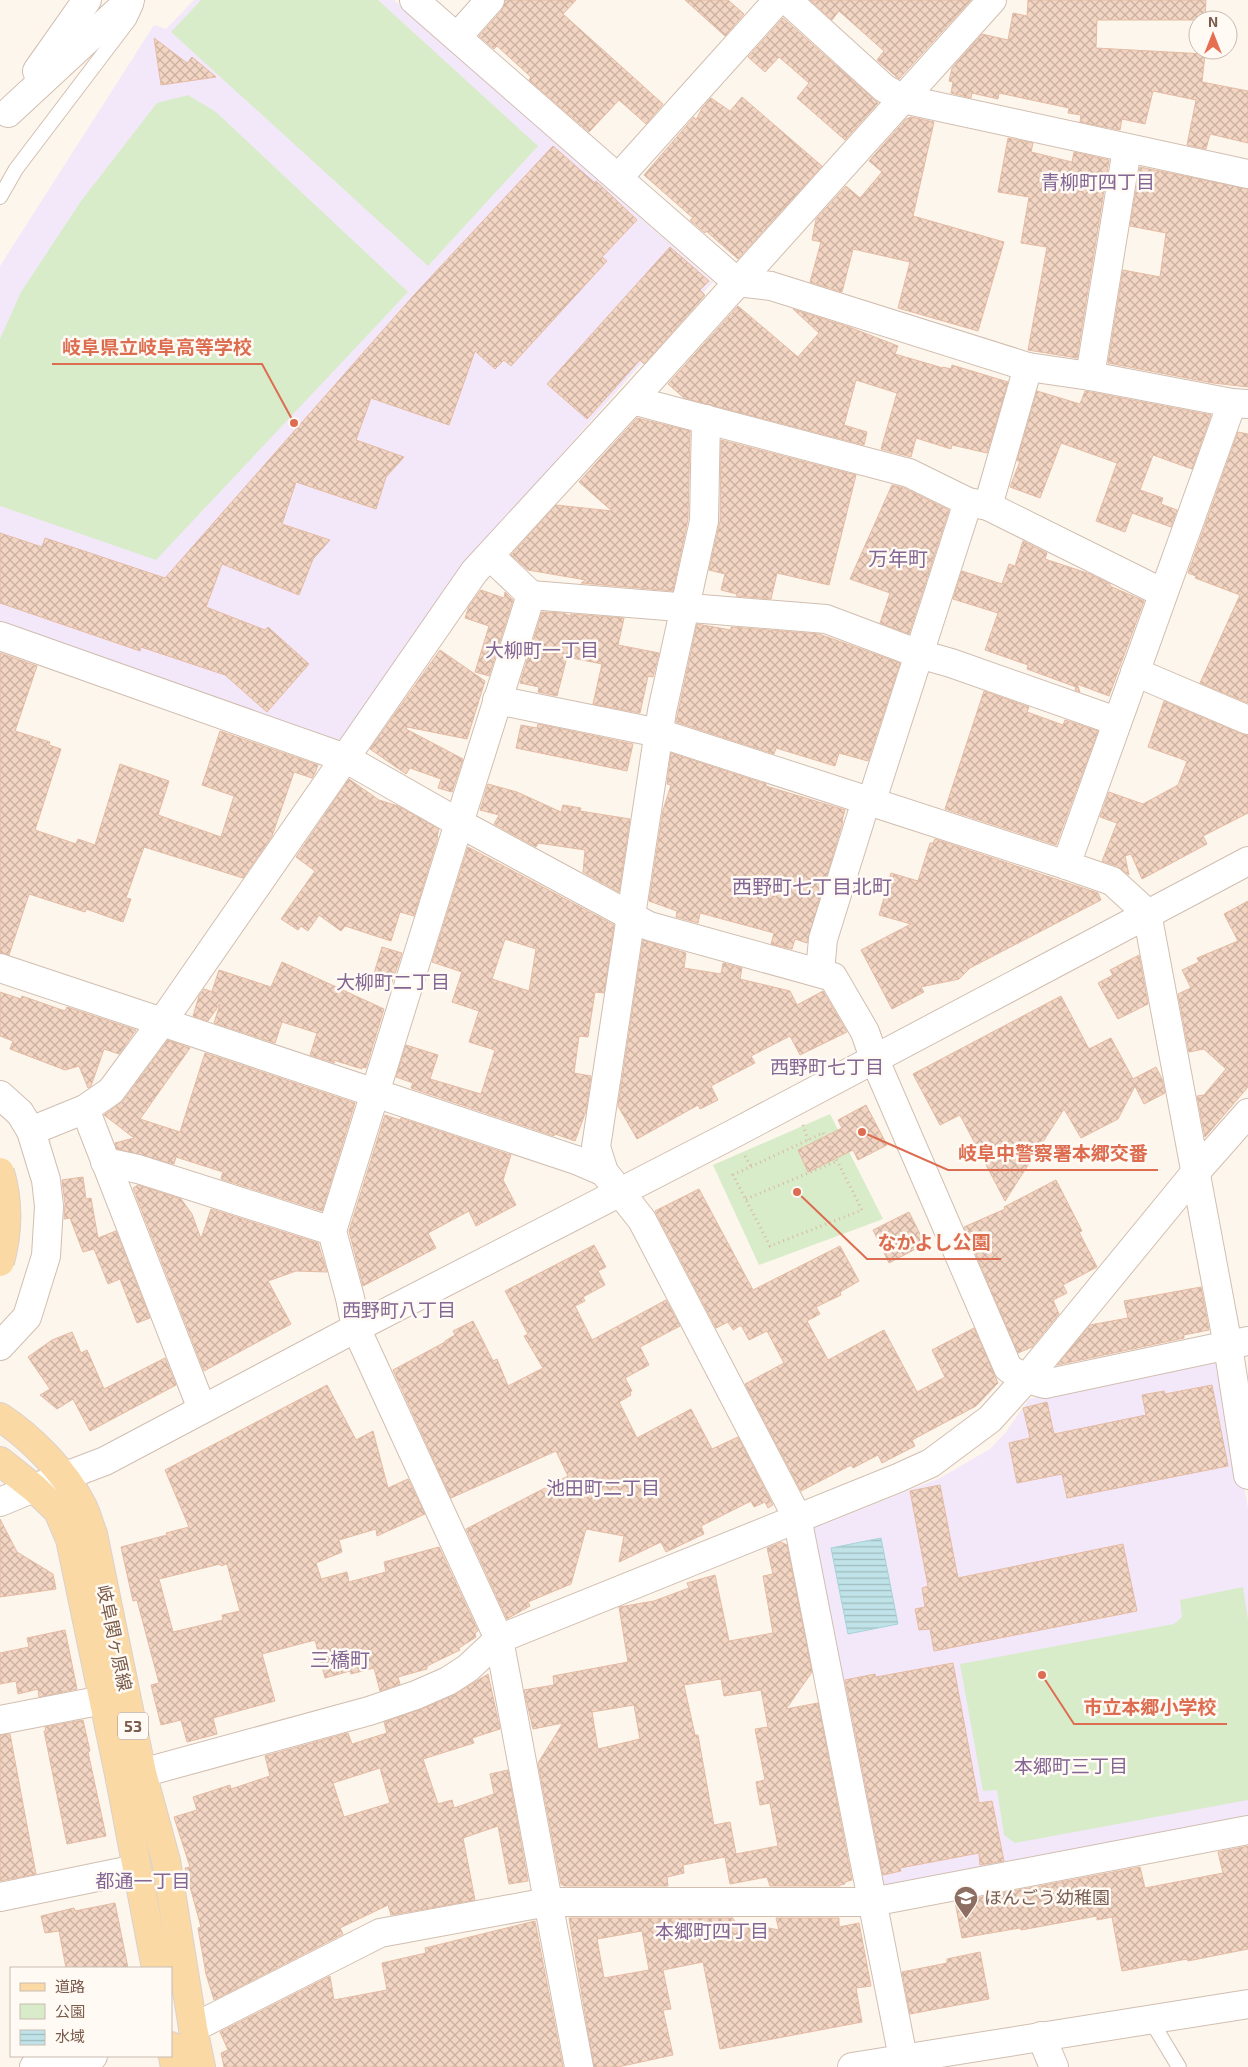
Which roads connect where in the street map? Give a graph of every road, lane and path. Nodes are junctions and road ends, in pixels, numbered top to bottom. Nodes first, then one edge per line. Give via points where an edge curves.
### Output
1 (87, 0) edge
2 (130, 0) edge
3 (139, 0) edge
4 (414, 0) edge
5 (490, 0) edge
6 (778, 0) edge
7 (787, 0) edge
8 (992, 0) edge
9 (457, 38) junction
10 (902, 99) junction
11 (4, 120) edge
12 (1127, 148) junction
13 (1248, 174) edge
14 (618, 178) junction
15 (0, 198) edge
16 (737, 282) junction
17 (1028, 367) junction
18 (1090, 376) junction
19 (632, 400) junction
20 (1240, 403) edge
21 (706, 419) junction
22 (978, 504) junction
23 (490, 556) junction
24 (1163, 593) junction
25 (531, 595) junction
26 (686, 606) junction
27 (0, 636) edge
28 (919, 654) junction
29 (1135, 672) junction
30 (498, 700) junction
31 (1248, 720) edge
32 (1116, 721) junction
33 (659, 733) junction
34 (345, 758) junction
35 (869, 802) junction
36 (459, 823) junction
37 (1248, 861) edge
38 (1066, 865) junction
39 (1148, 913) junction
40 (631, 918) junction
41 (0, 968) edge
42 (820, 972) junction
43 (162, 1022) junction
44 (874, 1058) junction
45 (374, 1092) junction
46 (0, 1095) edge
47 (85, 1109) junction
48 (1248, 1113) edge
49 (30, 1131) junction
50 (838, 1161) junction
51 (104, 1162) junction
52 (0, 1172) edge
53 (1195, 1173) junction
54 (612, 1182) junction
55 (746, 1200) junction
56 (332, 1231) junction
57 (0, 1262) edge
58 (356, 1328) junction
59 (1238, 1344) edge
60 (0, 1346) edge
61 (1026, 1380) junction
62 (202, 1410) junction
63 (0, 1417) edge
64 (0, 1462) edge
65 (1248, 1475) edge
66 (64, 1476) junction
67 (34, 1488) junction
68 (0, 1502) edge
69 (797, 1517) junction
70 (499, 1639) junction
71 (103, 1700) junction
72 (0, 1720) edge
73 (131, 1776) junction
74 (1248, 1830) edge
75 (136, 1869) junction
76 (0, 1898) edge
77 (548, 1902) junction
78 (872, 1902) junction
79 (156, 1967) edge
80 (1248, 2004) edge
81 (1150, 2019) junction
82 (192, 2028) junction
83 (1041, 2036) junction
84 (172, 2050) edge
85 (87, 2057) edge
86 (887, 2062) edge
87 (34, 2067) edge
88 (176, 2067) edge
89 (201, 2067) edge
90 (579, 2067) edge
91 (852, 2067) edge
92 (1054, 2067) edge
93 (1178, 2067) edge

1 - 11 street
2 - 11 street
3 - 15 lane via 129,20 16,169
4 - 9 street
5 - 9 street
6 - 14 street
7 - 10 street via 884,88
8 - 10 street
9 - 14 street
10 - 12 street
10 - 16 street
12 - 13 street
12 - 18 street
14 - 16 street
16 - 17 street via 771,286
16 - 19 street
17 - 18 street
17 - 22 street
18 - 20 street
19 - 21 street
19 - 23 street
20 - 24 street
21 - 22 street via 909,473
21 - 26 street via 704,522
22 - 24 street
22 - 28 street
23 - 25 street
23 - 34 street via 468,580
24 - 29 street
25 - 26 street
25 - 30 street
26 - 28 street via 826,619
26 - 33 street
27 - 34 street
28 - 32 street
28 - 35 street
29 - 31 street
29 - 32 street
30 - 33 street
30 - 36 street
32 - 38 street
33 - 35 street
33 - 40 street
34 - 36 street
34 - 43 street
35 - 38 street
35 - 42 street via 823,939
36 - 40 street
36 - 45 street
37 - 39 street
38 - 39 street via 1112,881
39 - 44 street
39 - 53 street
40 - 42 street via 649,926
40 - 54 street via 596,1147
41 - 43 street
42 - 44 street via 833,977 865,1032
43 - 45 street
43 - 47 street via 111,1091
44 - 54 street via 748,1126
44 - 61 street via 1008,1368
45 - 54 street via 576,1160
45 - 56 street
46 - 49 street via 20,1112
47 - 49 street
47 - 51 street
48 - 53 street
49 - 60 street via 46,1180 49,1206 46,1256 27,1317
50 - 55 path
50 - 55 path via 823,1133 734,1174
50 - 55 path via 862,1210 770,1246
51 - 56 street via 138,1169
51 - 62 street
52 - 57 main road, bridge via 6,1204 6,1238
53 - 59 street
53 - 61 street
54 - 58 street
54 - 69 street via 642,1220
56 - 58 street
58 - 62 street
58 - 70 street
59 - 61 street via 1045,1384
59 - 65 street
61 - 69 street via 990,1419 931,1463
62 - 66 street via 105,1461
63 - 66 main road, 岐阜関ヶ原線 / 53 via 17,1428
64 - 67 main road, 岐阜関ヶ原線 / 53
66 - 67 street
66 - 73 main road, 岐阜関ヶ原線 / 53 via 82,1506 93,1534
67 - 68 street
67 - 71 main road, 岐阜関ヶ原線 / 53 via 58,1511 70,1539
69 - 70 street
69 - 78 street
70 - 73 street via 468,1668 416,1695 369,1711
70 - 77 street
71 - 72 street
71 - 73 main road, 岐阜関ヶ原線 / 53
73 - 75 main road, 岐阜関ヶ原線 / 53
73 - 82 main road, 岐阜関ヶ原線 / 53 via 166,1861
74 - 78 street
75 - 76 street
75 - 79 main road, 岐阜関ヶ原線 / 53
77 - 78 street
77 - 82 street via 380,1933
77 - 90 street
78 - 86 street
80 - 81 street
81 - 83 street
81 - 93 lane
82 - 89 main road, 岐阜関ヶ原線 / 53
83 - 86 street
83 - 92 street
84 - 88 main road
85 - 87 street
86 - 91 street

